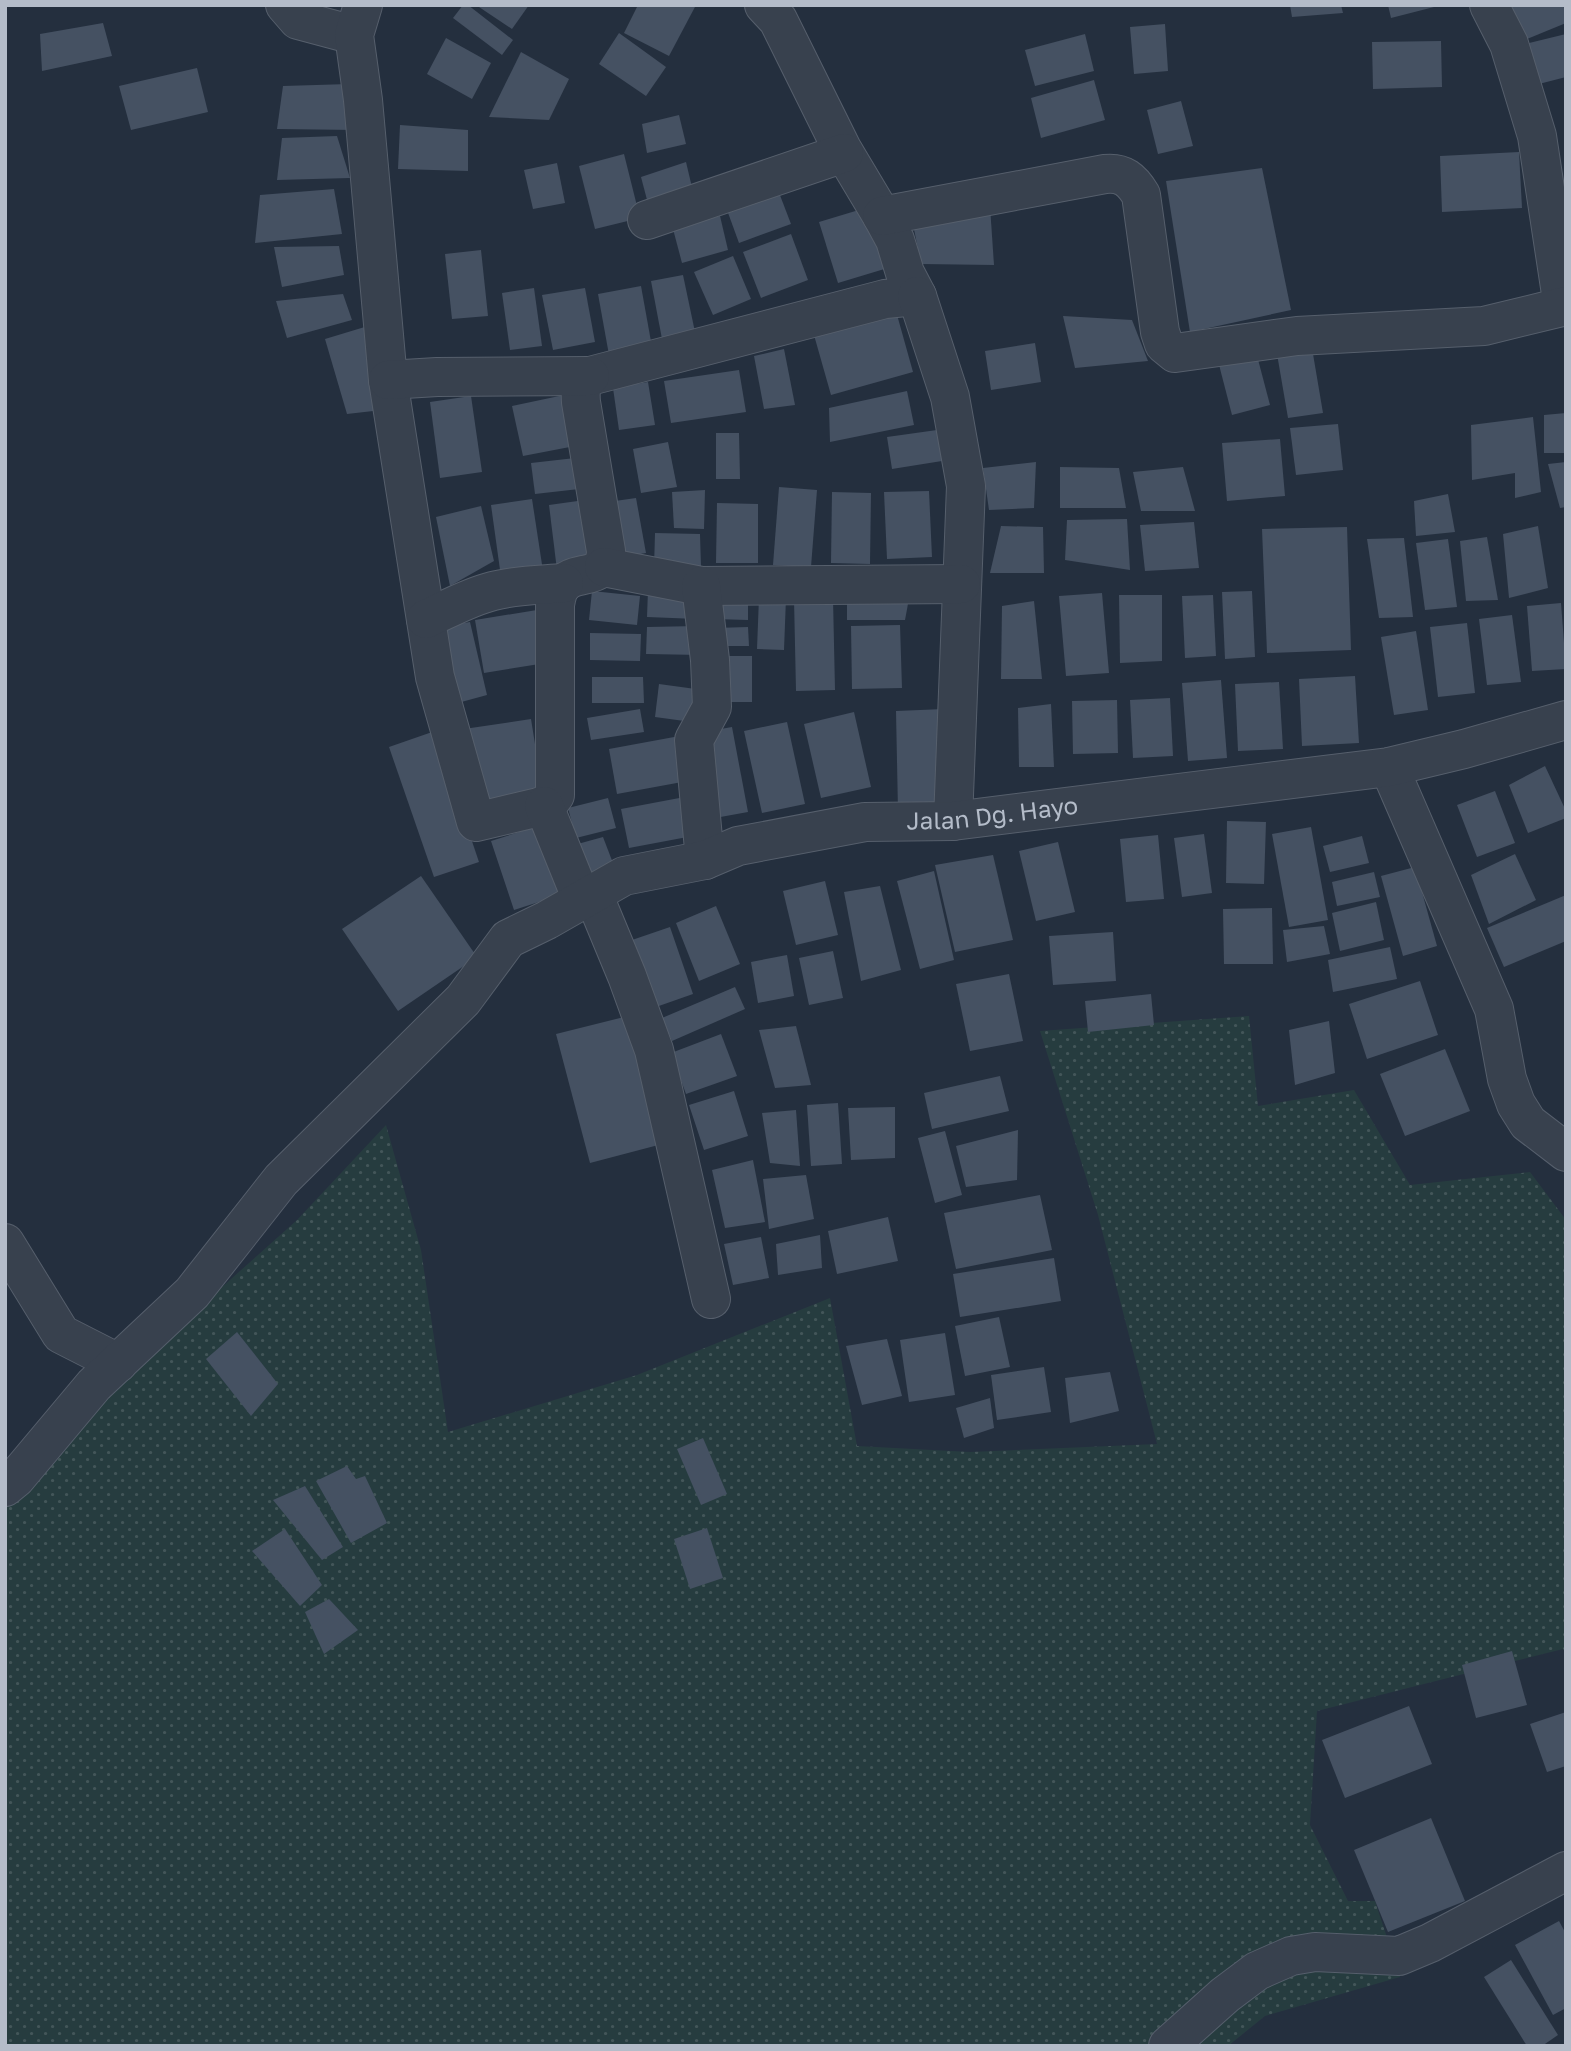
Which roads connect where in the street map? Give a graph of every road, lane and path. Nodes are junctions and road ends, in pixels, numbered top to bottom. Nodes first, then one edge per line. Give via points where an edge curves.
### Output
1 (285, 5) edge
2 (764, 5) edge
3 (1489, 5) edge
4 (359, 20) edge
5 (844, 153) junction
6 (882, 216) junction
7 (647, 219) dead end
8 (918, 296) junction
9 (1564, 307) edge
10 (590, 376) junction
11 (388, 380) junction
12 (604, 566) junction
13 (564, 583) junction
14 (961, 584) junction
15 (701, 586) junction
16 (426, 619) junction
17 (1566, 720) edge
18 (1389, 767) junction
19 (544, 806) junction
20 (953, 821) junction
21 (705, 860) junction
22 (588, 897) junction
23 (1558, 1139) edge
24 (5, 1243) edge
25 (711, 1299) dead end
26 (118, 1363) junction
27 (5, 1487) edge
28 (1566, 1871) edge
29 (1168, 2046) edge

1 - 4 street via 298,20
2 - 5 street via 778,20
3 - 9 street via 1509,44 1537,136
4 - 11 street
5 - 6 street
5 - 7 street
6 - 8 street
6 - 9 street via 1105,174 1123,175 1141,195 1160,332 1164,344 1175,353 1297,336 1483,326
8 - 10 street via 885,299
8 - 14 street via 950,397 966,486
10 - 11 street
10 - 12 street via 580,387 580,396 606,551
11 - 16 street
12 - 13 street
12 - 15 street
13 - 16 street via 492,591
13 - 19 street via 555,605 555,794
14 - 15 street
14 - 20 street
15 - 21 street via 712,679 712,707 694,740
16 - 19 street via 435,677 476,822
17 - 18 street, Jalan Dg. Hayo
18 - 20 street, Jalan Dg. Hayo
18 - 23 street via 1494,1009 1516,1104 1528,1122
19 - 22 street
20 - 21 street, Jalan Dg. Hayo via 865,822 738,846
21 - 22 street, Jalan Dg. Hayo via 624,876
22 - 25 street via 627,976 654,1050
22 - 26 street, Jalan Dg. Hayo via 508,939 463,1000 281,1180 192,1293
24 - 26 street via 61,1334
26 - 27 street, Jalan Dg. Hayo
28 - 29 street via 1399,1956 1315,1952 1291,1956 1257,1971

